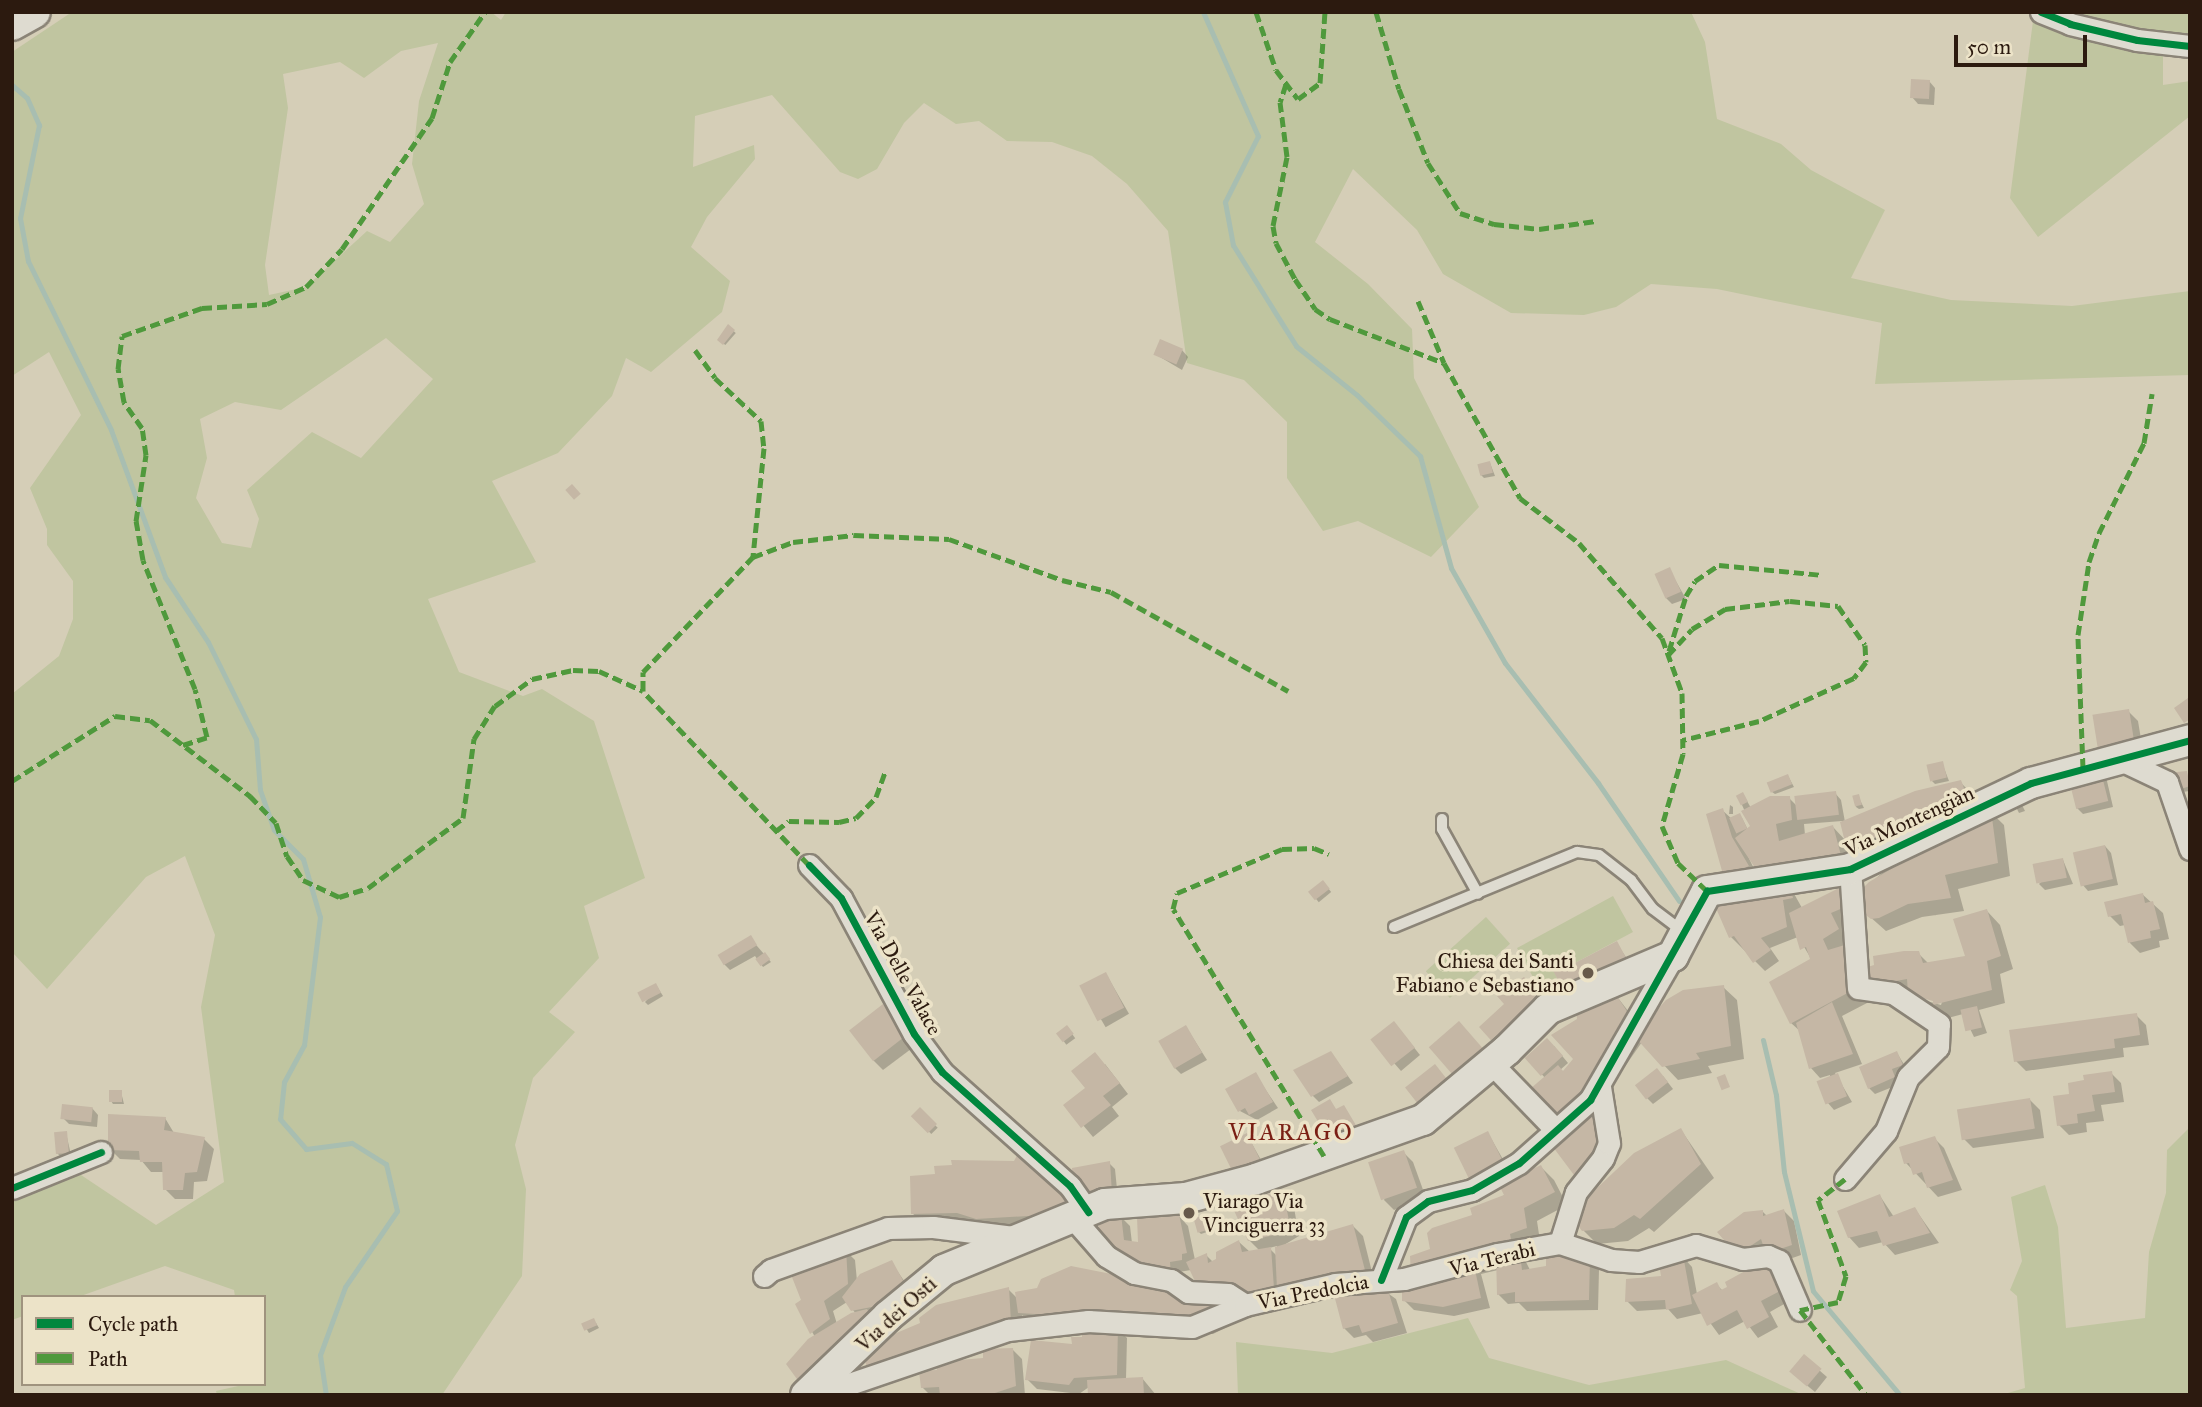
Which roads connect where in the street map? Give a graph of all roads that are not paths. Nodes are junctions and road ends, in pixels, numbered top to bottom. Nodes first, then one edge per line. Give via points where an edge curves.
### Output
1 (34, 12) edge
2 (2041, 12) edge
3 (12, 25) edge
4 (2190, 46) edge
5 (2190, 740) edge
6 (2123, 761) junction
7 (1442, 818) dead end
8 (2190, 849) edge
9 (809, 865) dead end
10 (1850, 869) junction
11 (1478, 894) junction
12 (1394, 927) dead end
13 (1679, 944) junction
14 (1491, 1063) junction
15 (1600, 1087) junction
16 (1556, 1130) junction
17 (101, 1152) dead end
18 (1845, 1179) dead end
19 (12, 1188) edge
20 (1081, 1215) junction
21 (1023, 1238) junction
22 (1560, 1243) junction
23 (764, 1276) dead end
24 (1381, 1280) junction
25 (1245, 1305) junction
26 (1800, 1310) dead end
27 (850, 1390) edge
28 (806, 1395) edge
29 (817, 1395) edge

1 - 3 street
2 - 4 street via 2137,40
5 - 6 street, Via Montengiàn
6 - 8 street via 2167,782
6 - 10 street, Via Montengiàn via 2031,783
7 - 11 lane via 1442,829
9 - 20 street, Via Delle Valace via 841,898 914,1034 942,1072 1070,1186
10 - 13 street, Via Montengiàn via 1707,891
10 - 18 street via 1858,988 1893,993 1939,1024 1938,1047 1908,1077 1886,1131
11 - 12 lane
11 - 13 lane via 1577,852 1599,855 1631,880
13 - 14 street, Via dei Osti via 1548,1009
13 - 15 street, Via Predolcia
14 - 16 street
14 - 20 street, Via dei Osti via 1423,1120 1210,1192 1105,1204
15 - 16 street, Via Predolcia
15 - 22 street, Via Terabi via 1609,1143 1576,1192
16 - 24 street, Via Predolcia via 1519,1163 1472,1190 1428,1201 1406,1217
17 - 19 street
20 - 21 street, Via dei Osti
20 - 25 street, Via Delle Valace via 1105,1256 1134,1273 1171,1280 1188,1292 1227,1294
21 - 23 street via 933,1227 888,1228 782,1265
21 - 28 street, Via dei Osti via 944,1270 888,1316
22 - 24 street, Via Terabi via 1497,1254 1415,1277
22 - 26 street via 1569,1250 1639,1262 1696,1245 1743,1259 1768,1256 1779,1261
24 - 25 street, Via Predolcia via 1335,1284
25 - 27 street, Via Predolcia via 1192,1327 1088,1321 1008,1330
27 - 29 street, Via Predolcia

